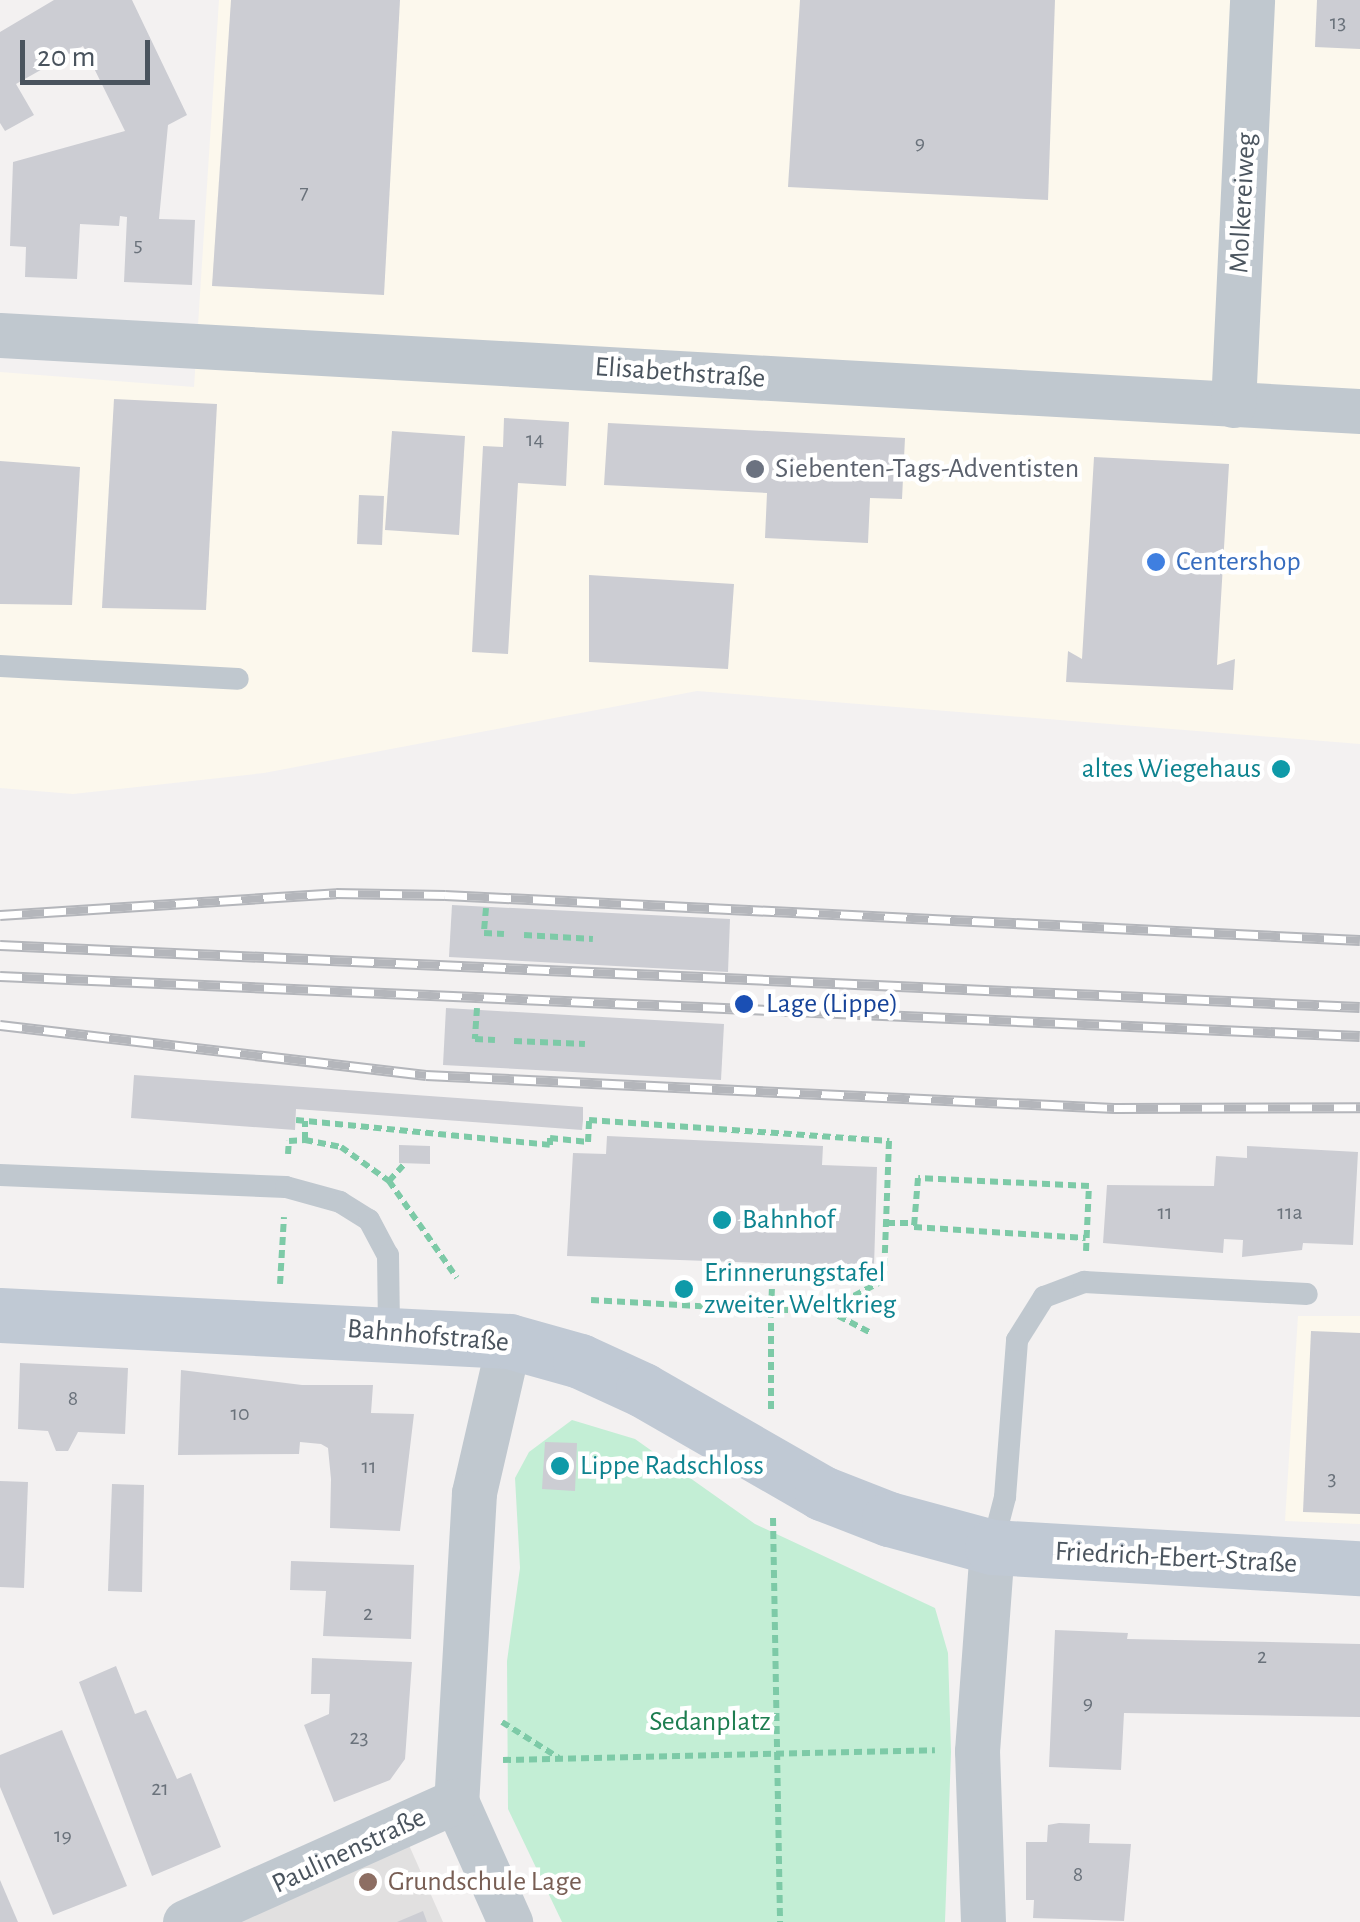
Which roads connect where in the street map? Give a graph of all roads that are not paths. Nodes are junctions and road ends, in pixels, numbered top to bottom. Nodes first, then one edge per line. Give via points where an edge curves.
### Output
1 (1252, 0) edge
2 (0, 334) edge
3 (1234, 405) junction
4 (1360, 411) edge
5 (0, 666) edge
6 (238, 679) dead end
7 (0, 1175) edge
8 (1307, 1294) dead end
9 (0, 1314) edge
10 (388, 1330) junction
11 (509, 1341) junction
12 (992, 1547) junction
13 (1360, 1568) edge
14 (456, 1781) junction
15 (185, 1922) edge
16 (510, 1922) edge
17 (982, 1922) edge

1 - 3 street, Molkereiweg
2 - 3 street, Elisabethstraße
3 - 4 street, Elisabethstraße
5 - 6 lane
7 - 10 lane via 286,1187 340,1202 369,1220 388,1255
8 - 12 lane via 1084,1282 1044,1297 1017,1340 1004,1497
9 - 10 main road, Bahnhofstraße
10 - 11 main road, Bahnhofstraße
11 - 12 main road, Bahnhofstraße via 580,1361 643,1390 822,1492 889,1520
11 - 14 street via 474,1493
12 - 13 main road, Friedrich-Ebert-Straße
12 - 17 street via 978,1750
14 - 15 street, Paulinenstraße
14 - 16 street

